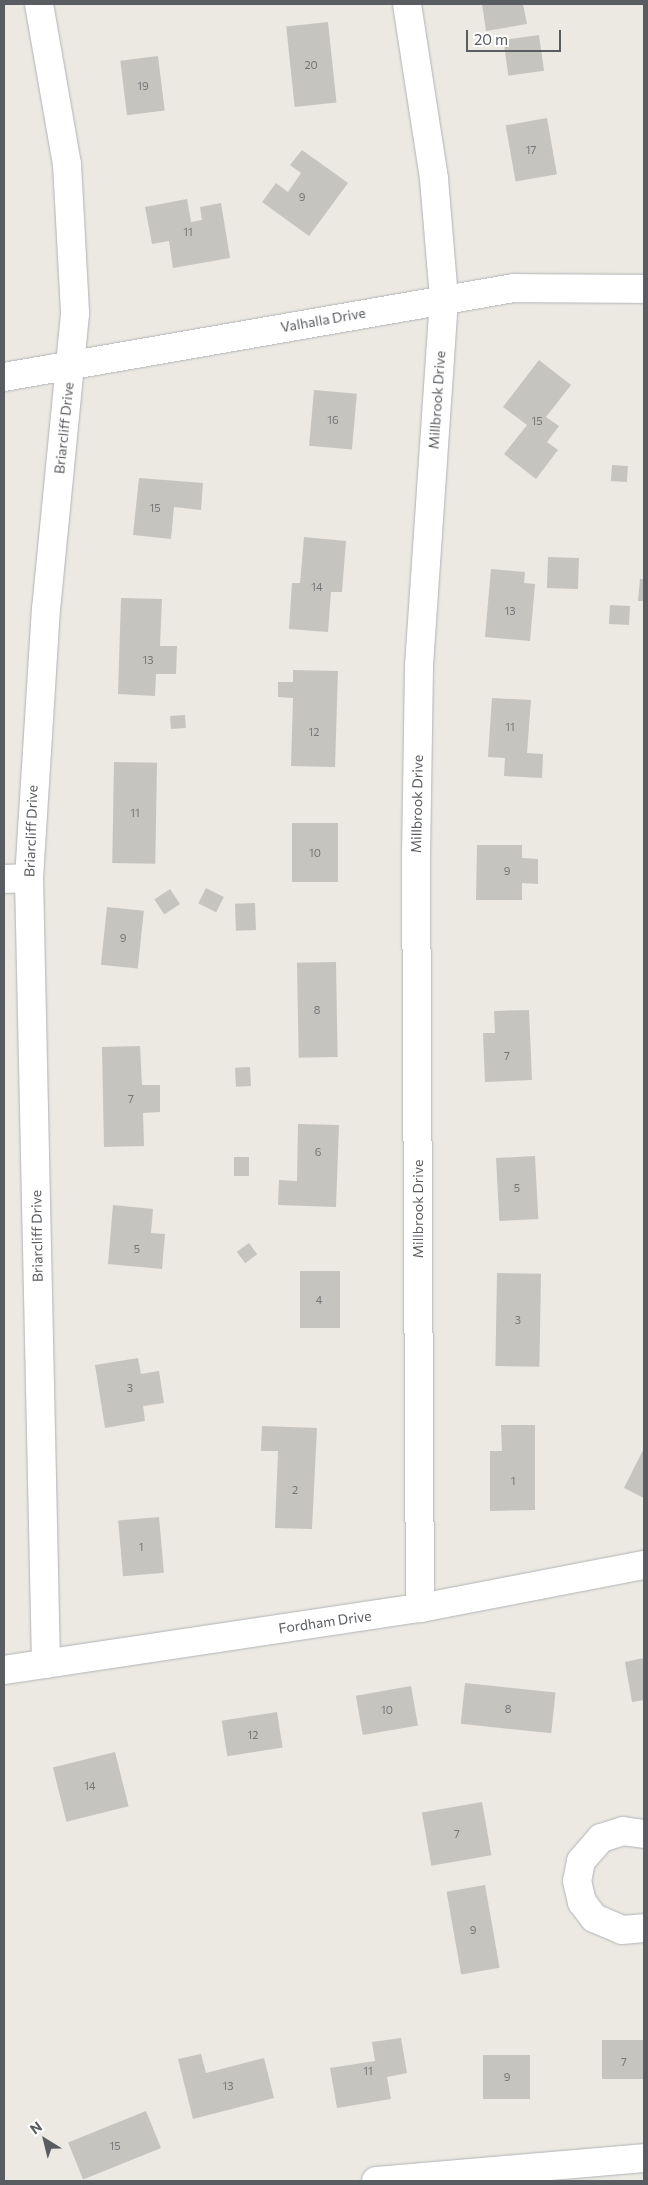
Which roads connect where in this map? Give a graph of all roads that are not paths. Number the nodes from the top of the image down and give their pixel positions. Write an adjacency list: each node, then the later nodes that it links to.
1 (39, 4): 5 (street, Briarcliff Drive)
2 (407, 4): 4 (street, Millbrook Drive)
3 (644, 288): 4 (street, Valhalla Drive)
4 (444, 299): 5 (street, Valhalla Drive); 9 (street, Millbrook Drive)
5 (71, 364): 6 (street, Valhalla Drive); 7 (street, Briarcliff Drive)
6 (4, 377)
7 (16, 878): 10 (street, Briarcliff Drive)
8 (644, 1564): 9 (street, Fordham Drive)
9 (420, 1608): 10 (street, Fordham Drive)
10 (46, 1664): 11 (street, Fordham Drive)
11 (4, 1670)
12 (644, 1834): 13 (street)
13 (644, 1928)
14 (644, 2158): 15 (street)
15 (376, 2181)

